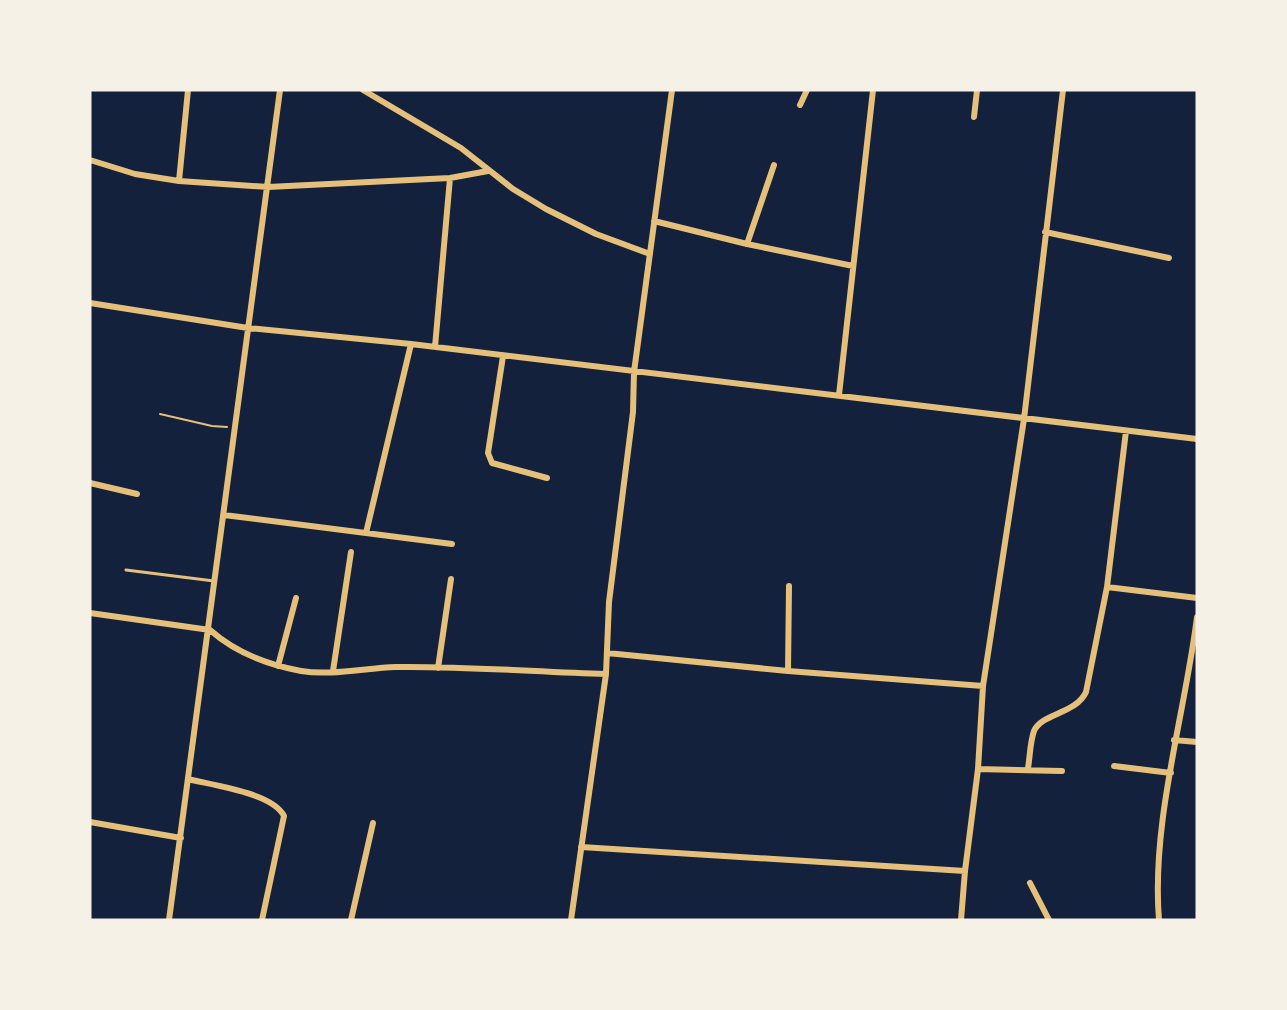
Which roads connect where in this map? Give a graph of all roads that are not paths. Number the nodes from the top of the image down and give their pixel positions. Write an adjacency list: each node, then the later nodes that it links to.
1 (188, 90): 15 (street)
2 (280, 90): 16 (street)
3 (363, 90): 13 (street)
4 (672, 90): 17 (street)
5 (807, 90): 9 (street)
6 (873, 90): 22 (street)
7 (977, 90): 10 (street)
8 (1062, 90): 18 (street)
9 (800, 105)
10 (974, 117)
11 (90, 160): 15 (street)
12 (774, 165): 19 (street)
13 (488, 171): 14 (street); 20 (street)
14 (450, 178): 16 (street); 26 (street)
15 (178, 181): 16 (street)
16 (268, 187): 24 (street)
17 (654, 221): 19 (street); 20 (street)
18 (1045, 232): 21 (street); 30 (street)
19 (747, 244): 22 (street)
20 (650, 254): 28 (street)
21 (1168, 258)
22 (852, 266): 29 (street)
23 (90, 303): 24 (street)
24 (248, 328): 25 (street); 36 (street)
25 (411, 345): 26 (street); 37 (street)
26 (435, 347): 27 (street)
27 (503, 356): 28 (street); 33 (street)
28 (634, 372): 29 (street); 51 (street)
29 (839, 395): 30 (street)
30 (1024, 419): 31 (street); 57 (street)
31 (1126, 431): 32 (street); 44 (street)
32 (1197, 439)
33 (547, 478)
34 (90, 483): 35 (street)
35 (137, 494)
36 (224, 515): 37 (street); 42 (street)
37 (366, 533): 38 (street)
38 (452, 544)
39 (351, 552): 54 (street)
40 (126, 570): 42 (lane)
41 (451, 579): 53 (street)
42 (216, 581): 49 (street)
43 (789, 586): 55 (street)
44 (1107, 586): 46 (street); 61 (street)
45 (296, 598): 52 (street)
46 (1197, 598)
47 (90, 613): 49 (street)
48 (1197, 617): 50 (street)
49 (210, 630): 52 (street); 65 (street)
50 (1196, 633): 58 (street)
51 (607, 653): 55 (street); 56 (street)
52 (278, 666): 54 (street)
53 (438, 668): 54 (street); 56 (street)
54 (333, 671)
55 (788, 671): 57 (street)
56 (606, 674): 69 (street)
57 (983, 686): 62 (street)
58 (1174, 740): 59 (street); 64 (street)
59 (1197, 742)
60 (1114, 766): 64 (street)
61 (1028, 768): 62 (street); 63 (street)
62 (978, 769): 70 (street)
63 (1062, 771)
64 (1171, 773): 78 (street)
65 (188, 779): 68 (street); 73 (street)
66 (90, 822): 68 (street)
67 (373, 823): 74 (street)
68 (181, 838): 72 (street)
69 (581, 847): 70 (street); 75 (street)
70 (965, 871): 76 (street)
71 (1030, 883): 77 (street)
72 (169, 920)
73 (262, 920)
74 (351, 920)
75 (572, 920)
76 (961, 920)
77 (1049, 920)
78 (1158, 920)

